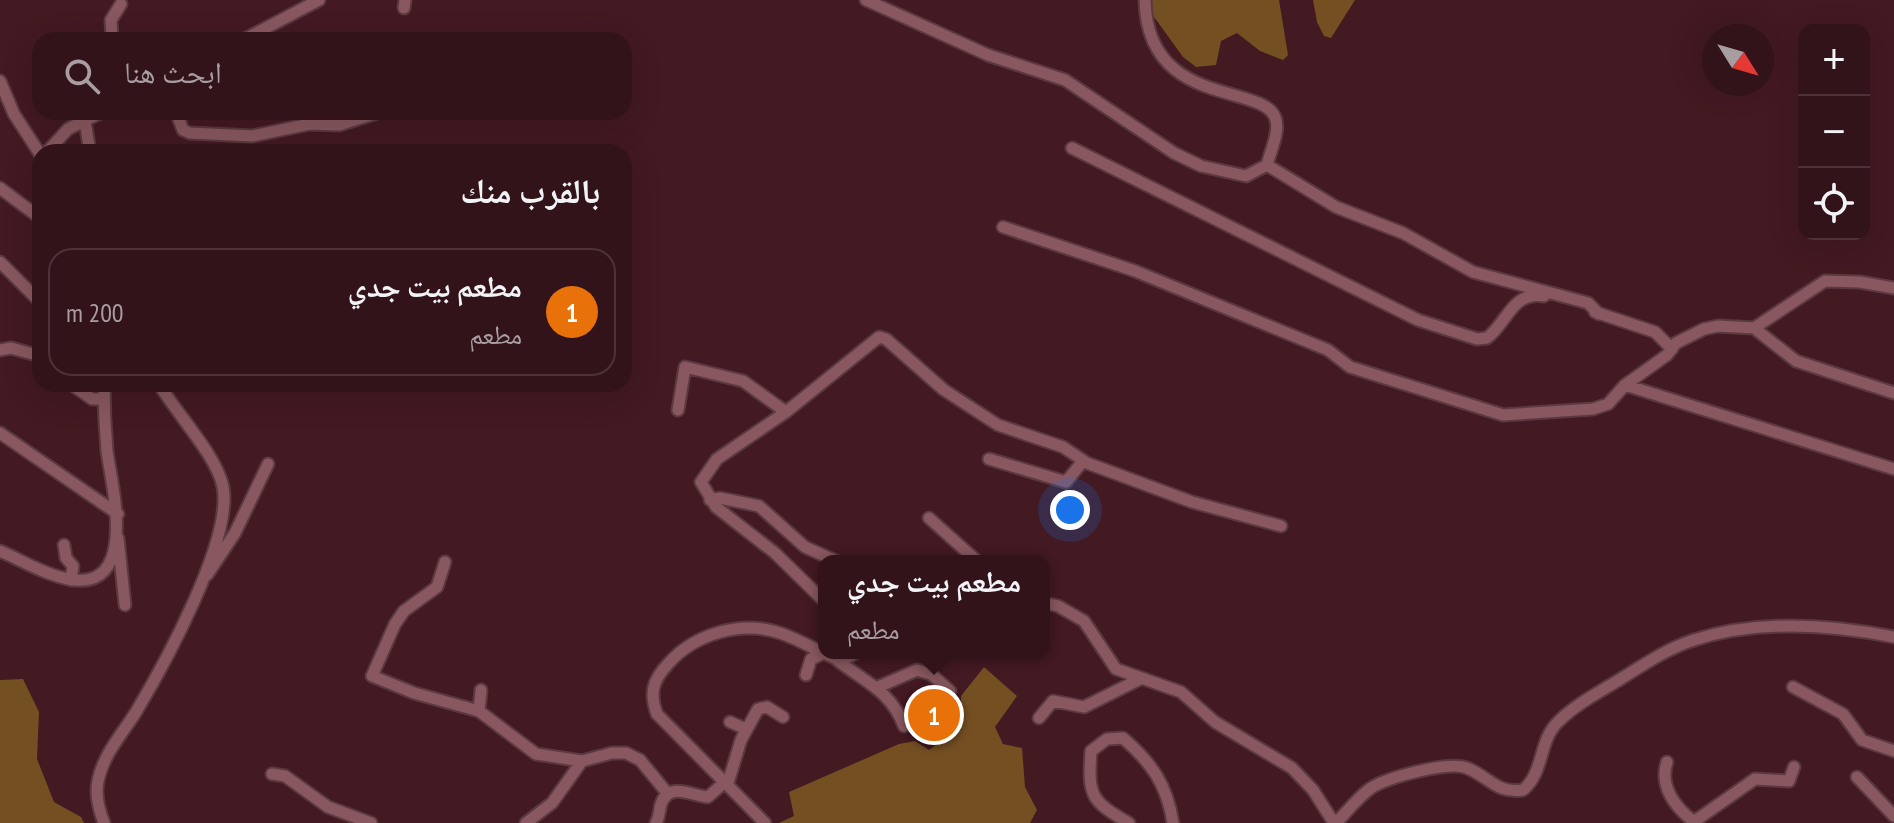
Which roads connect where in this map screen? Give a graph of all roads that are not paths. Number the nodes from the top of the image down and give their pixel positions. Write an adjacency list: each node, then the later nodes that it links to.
1 (319, 0): 6 (street)
2 (866, 0): 15 (street)
3 (1145, 0): 15 (street)
4 (121, 4): 5 (street)
5 (112, 32)
6 (258, 32)
7 (1, 87): 11 (street)
8 (179, 120): 9 (street)
9 (355, 120)
10 (85, 121): 12 (street); 13 (street)
11 (34, 144)
12 (53, 144)
13 (89, 144)
14 (1072, 148): 22 (street)
15 (1267, 165): 22 (street)
16 (0, 188): 17 (street)
17 (32, 212)
18 (1003, 227): 27 (street)
19 (2, 266): 21 (street)
20 (1894, 288): 23 (street)
21 (32, 298)
22 (1599, 314): 24 (street)
23 (1754, 328): 24 (street); 31 (street)
24 (1672, 349): 27 (street)
25 (0, 350): 26 (street)
26 (32, 354)
27 (1625, 385): 39 (street)
28 (82, 392): 32 (street)
29 (104, 392): 32 (street)
30 (164, 392): 51 (street)
31 (1894, 393)
32 (104, 399): 41 (street)
33 (678, 410): 34 (street)
34 (786, 412): 37 (street); 40 (street)
35 (0, 433): 41 (street)
36 (989, 459): 37 (street)
37 (1083, 461): 43 (street)
38 (268, 464): 51 (street)
39 (1894, 469)
40 (710, 500): 47 (street); 52 (street)
41 (118, 514): 44 (street)
42 (929, 518): 48 (street)
43 (1281, 526)
44 (118, 538): 50 (street); 54 (street)
45 (64, 545): 50 (street)
46 (0, 551): 50 (street)
47 (823, 555)
48 (970, 555)
49 (445, 562): 66 (street)
50 (71, 580)
51 (200, 585): 82 (street)
52 (818, 595)
53 (1050, 604): 61 (street)
54 (125, 605)
55 (1894, 637): 89 (street)
56 (818, 650): 78 (street)
57 (818, 656): 60 (street)
58 (848, 659): 59 (street)
59 (837, 660): 62 (street)
60 (806, 675)
61 (1140, 679): 68 (street); 89 (street)
62 (878, 687): 65 (street); 70 (street)
63 (1793, 687): 72 (street)
64 (481, 690): 66 (street)
65 (950, 691)
66 (479, 711): 73 (street)
67 (783, 717): 71 (street)
68 (1039, 718)
69 (730, 722): 71 (street)
70 (904, 726)
71 (746, 729): 78 (street)
72 (1894, 751)
73 (582, 761): 79 (street); 84 (street)
74 (1667, 762): 81 (street)
75 (1794, 767): 81 (street)
76 (272, 774): 83 (street)
77 (1857, 777): 80 (street)
78 (727, 782): 79 (street); 86 (street)
79 (668, 794): 85 (street)
80 (1894, 816)
81 (1693, 822)
82 (104, 823)
83 (371, 823)
84 (526, 823)
85 (656, 823)
86 (765, 823)
87 (1129, 823): 88 (street)
88 (1173, 823)
89 (1335, 823)

